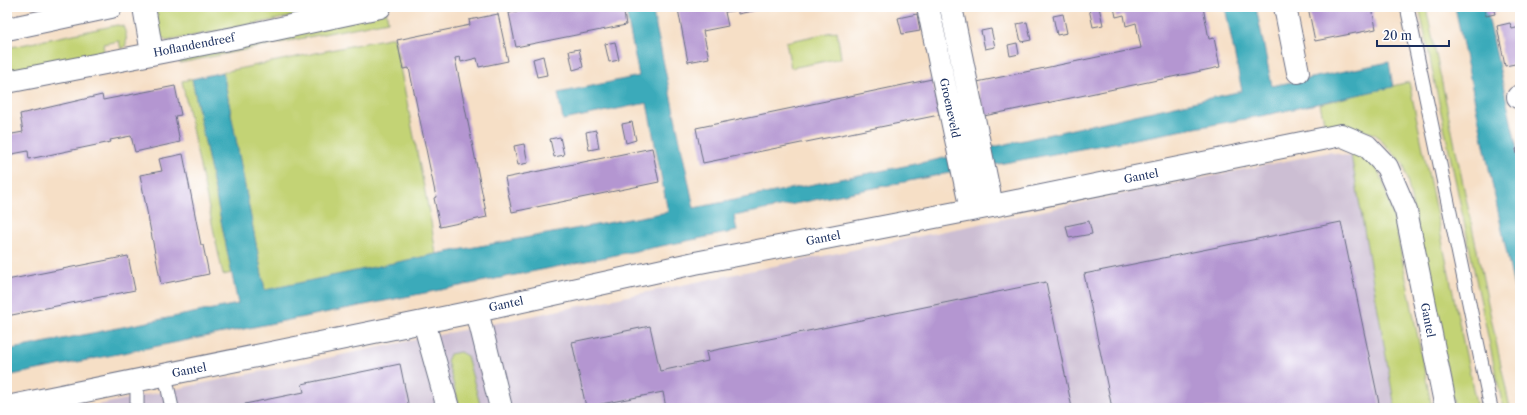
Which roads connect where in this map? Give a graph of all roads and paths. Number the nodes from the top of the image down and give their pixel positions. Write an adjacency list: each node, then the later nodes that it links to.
1 (111, 7): 8 (street)
2 (144, 7): 9 (street)
3 (380, 7): 9 (street, Hoflandendreef)
4 (928, 7): 13 (street, Groeneveld)
5 (951, 7): 12 (street, Groeneveld)
6 (1285, 7): 10 (street)
7 (1407, 7): 24 (lane)
8 (7, 29)
9 (152, 53): 11 (street, Hoflandendreef)
10 (1298, 72)
11 (7, 82)
12 (990, 198): 13 (street, Gantel); 23 (street, Gantel)
13 (969, 202): 14 (street, Gantel)
14 (477, 311): 15 (street, Gantel); 22 (street)
15 (424, 322): 16 (street, Gantel); 21 (street)
16 (165, 375): 17 (street, Gantel); 20 (lane)
17 (137, 380): 18 (street, Gantel); 19 (lane)
18 (7, 407)
19 (137, 408)
20 (172, 408)
21 (448, 408)
22 (501, 408)
23 (1446, 408)
24 (1491, 408)

